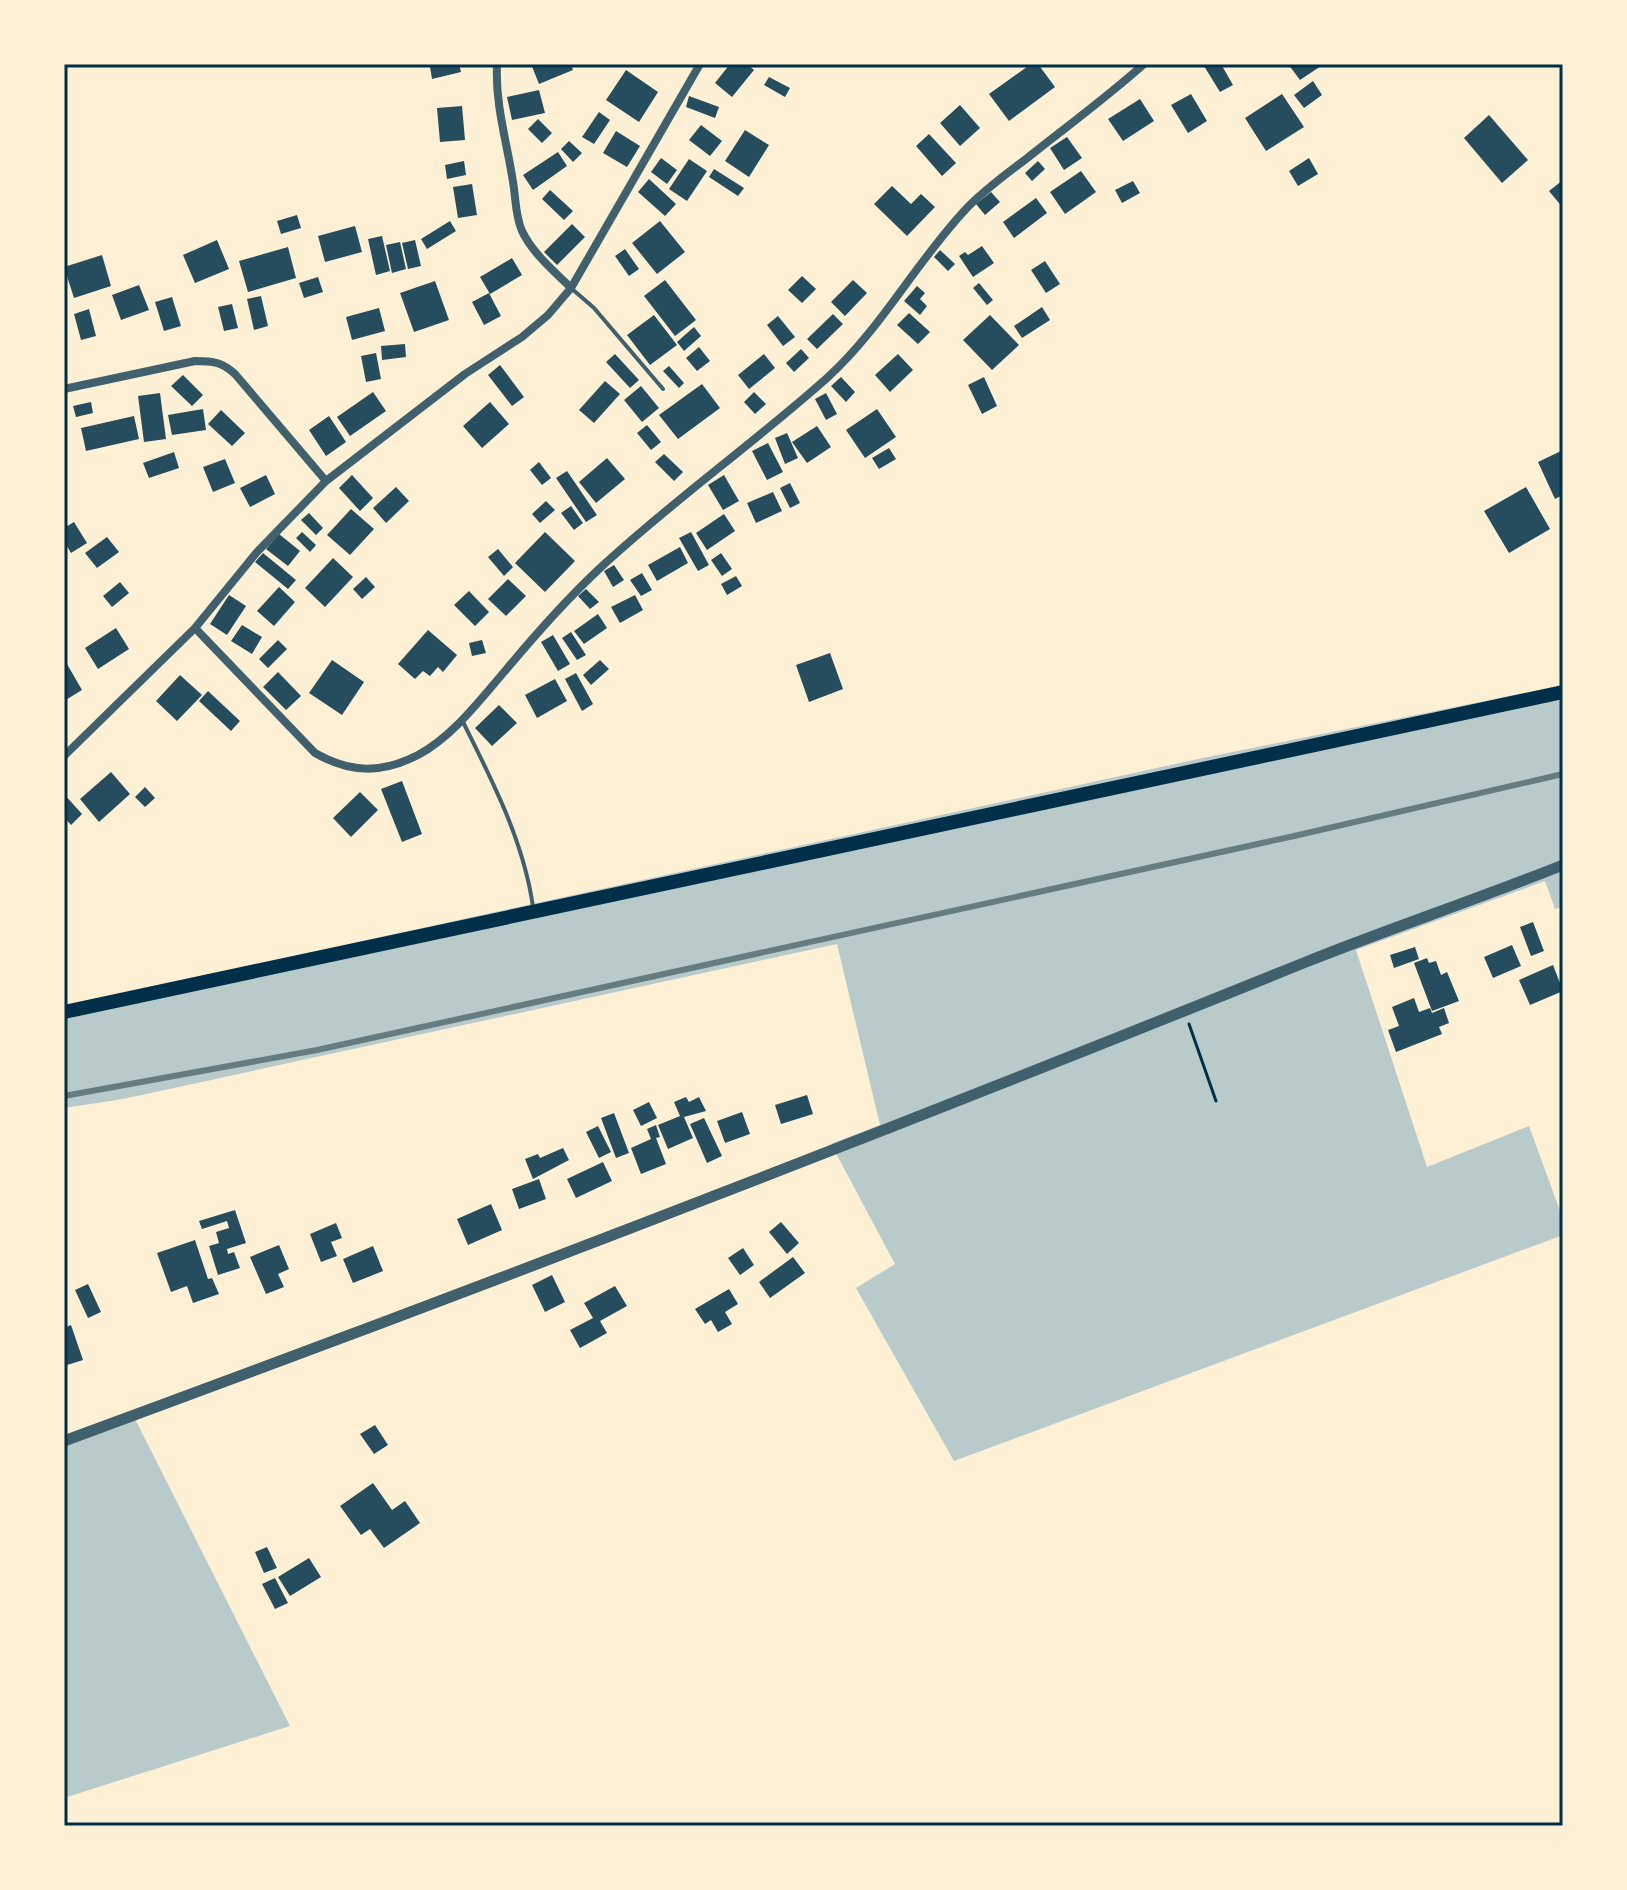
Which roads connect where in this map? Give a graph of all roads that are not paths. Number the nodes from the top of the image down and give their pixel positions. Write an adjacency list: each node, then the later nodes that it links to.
1 (497, 64): 4 (street)
2 (700, 64): 4 (street)
3 (1144, 64): 10 (street)
4 (571, 288): 6 (lane); 7 (street)
5 (64, 389): 7 (street)
6 (663, 389)
7 (326, 481): 8 (street)
8 (195, 628): 10 (street); 11 (street)
9 (1563, 692): 13 (highway)
10 (461, 720): 13 (lane)
11 (64, 756)
12 (1563, 865): 15 (street)
13 (533, 912): 14 (highway)
14 (64, 1012)
15 (64, 1441)

